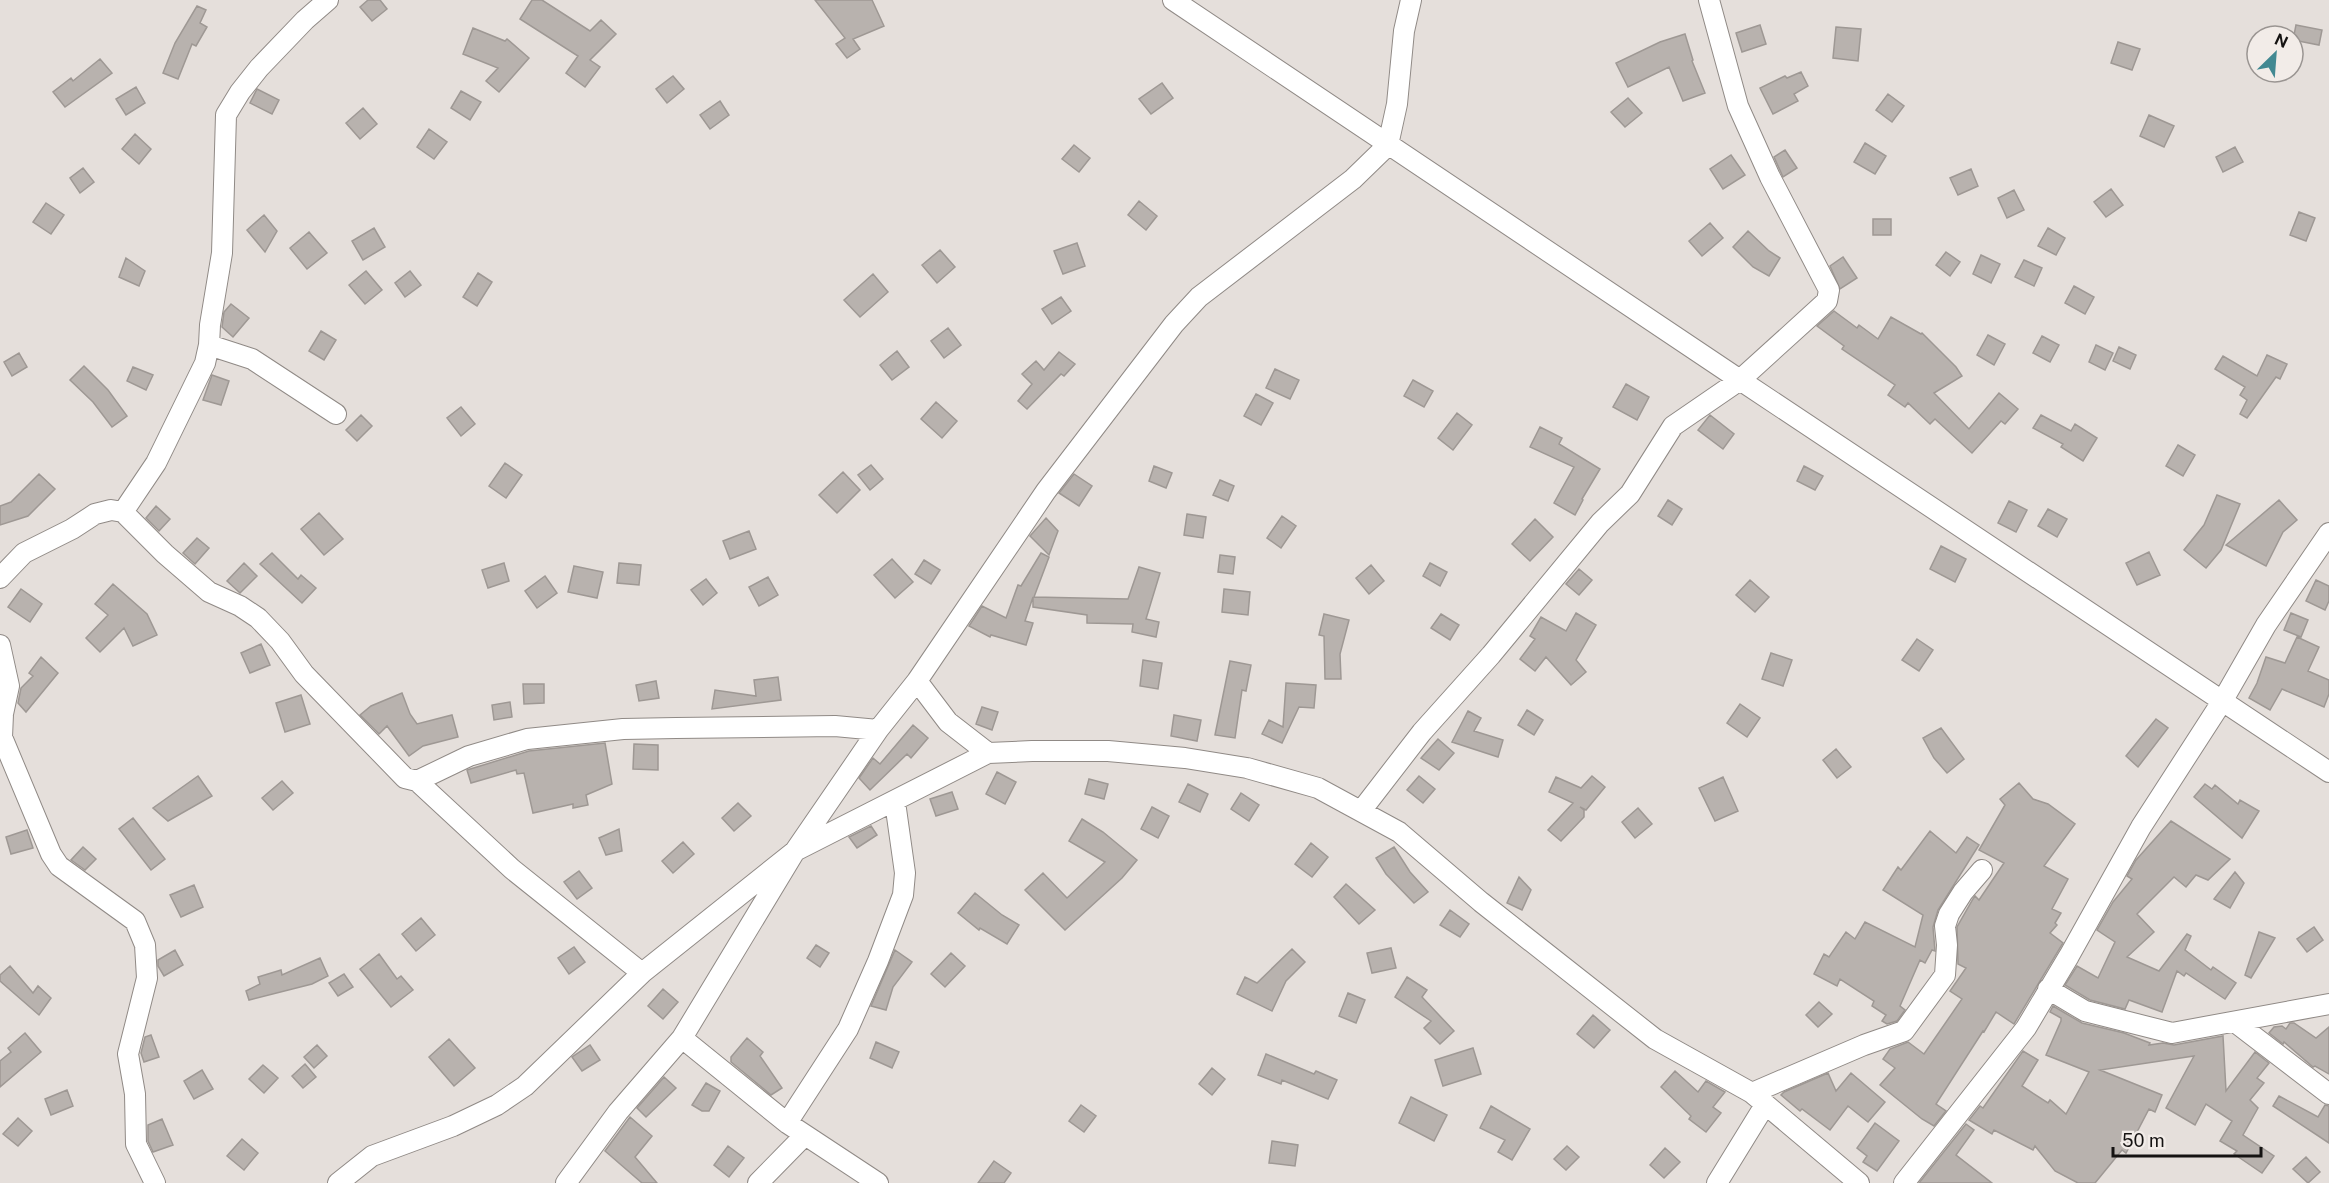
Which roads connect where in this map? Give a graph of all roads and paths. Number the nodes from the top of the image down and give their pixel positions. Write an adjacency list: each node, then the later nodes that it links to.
1 (328, 0): 6 (street)
2 (1173, 0): 5 (street)
3 (1411, 0): 5 (street)
4 (1709, 0): 7 (street)
5 (1388, 145): 7 (street); 13 (street)
6 (209, 345): 8 (street); 9 (street)
7 (1740, 380): 14 (street); 20 (street)
8 (336, 414)
9 (123, 512): 11 (street); 18 (street)
10 (2329, 533): 14 (street)
11 (0, 578)
12 (0, 645): 32 (street)
13 (917, 681): 15 (street); 16 (street)
14 (2223, 700): 17 (street); 24 (street)
15 (878, 730): 18 (street); 21 (street)
16 (988, 753): 19 (street); 20 (street)
17 (2329, 772)
18 (417, 781): 23 (street)
19 (895, 802): 21 (street); 30 (street)
20 (1361, 811): 29 (street)
21 (795, 851): 23 (street); 27 (street)
22 (1982, 870): 29 (street)
23 (642, 973): 33 (street)
24 (2048, 989): 26 (street); 39 (street)
25 (2329, 1004): 26 (street)
26 (2235, 1023): 28 (street)
27 (682, 1038): 30 (street); 34 (street)
28 (2329, 1094)
29 (1759, 1099): 37 (street); 38 (street)
30 (787, 1123): 31 (street)
31 (805, 1135): 35 (street); 36 (street)
32 (155, 1183)
33 (338, 1183)
34 (566, 1183)
35 (758, 1183)
36 (878, 1183)
37 (1717, 1183)
38 (1859, 1183)
39 (1904, 1183)

